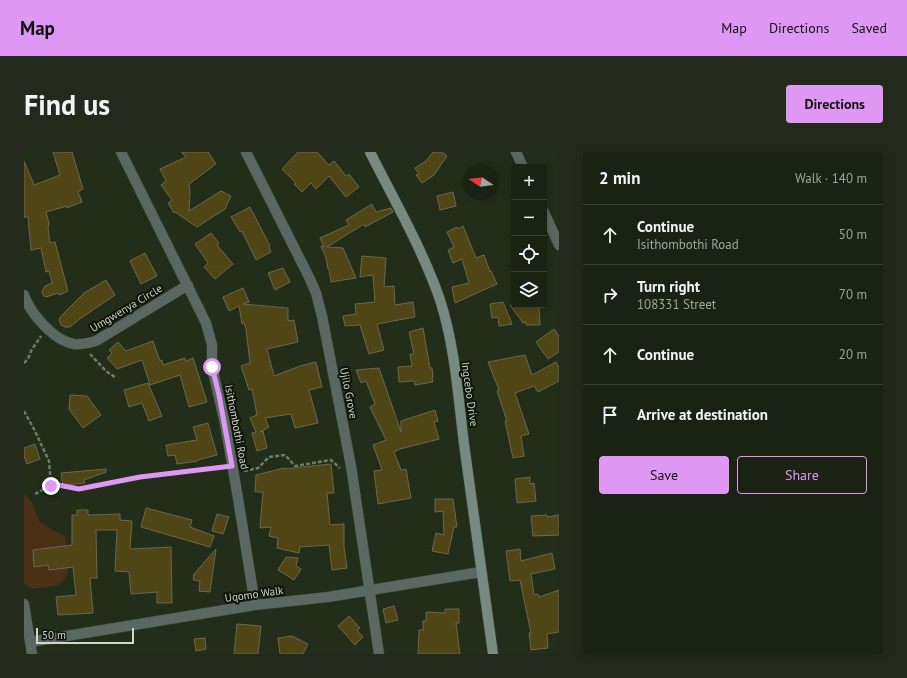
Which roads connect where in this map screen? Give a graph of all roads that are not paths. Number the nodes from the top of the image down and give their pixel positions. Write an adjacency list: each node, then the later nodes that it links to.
1 (121, 152): 8 (street, Isithombothi Road)
2 (246, 152): 11 (street, Ujilo Grove)
3 (370, 152): 10 (main road, Ingcebo Drive)
4 (516, 152): 5 (street)
5 (522, 164)
6 (547, 219): 7 (street)
7 (559, 245)
8 (188, 285): 9 (street, Umgwenya Circle); 13 (street, Isithombothi Road)
9 (24, 295)
10 (481, 572): 11 (street, Uqomo Walk); 17 (main road, Ingcebo Drive)
11 (370, 591): 13 (street, Uqomo Walk); 16 (street, Ujilo Grove)
12 (24, 604): 14 (street)
13 (254, 605): 14 (street, Uqomo Walk)
14 (30, 642): 15 (street)
15 (32, 654)
16 (379, 654)
17 (493, 654)

